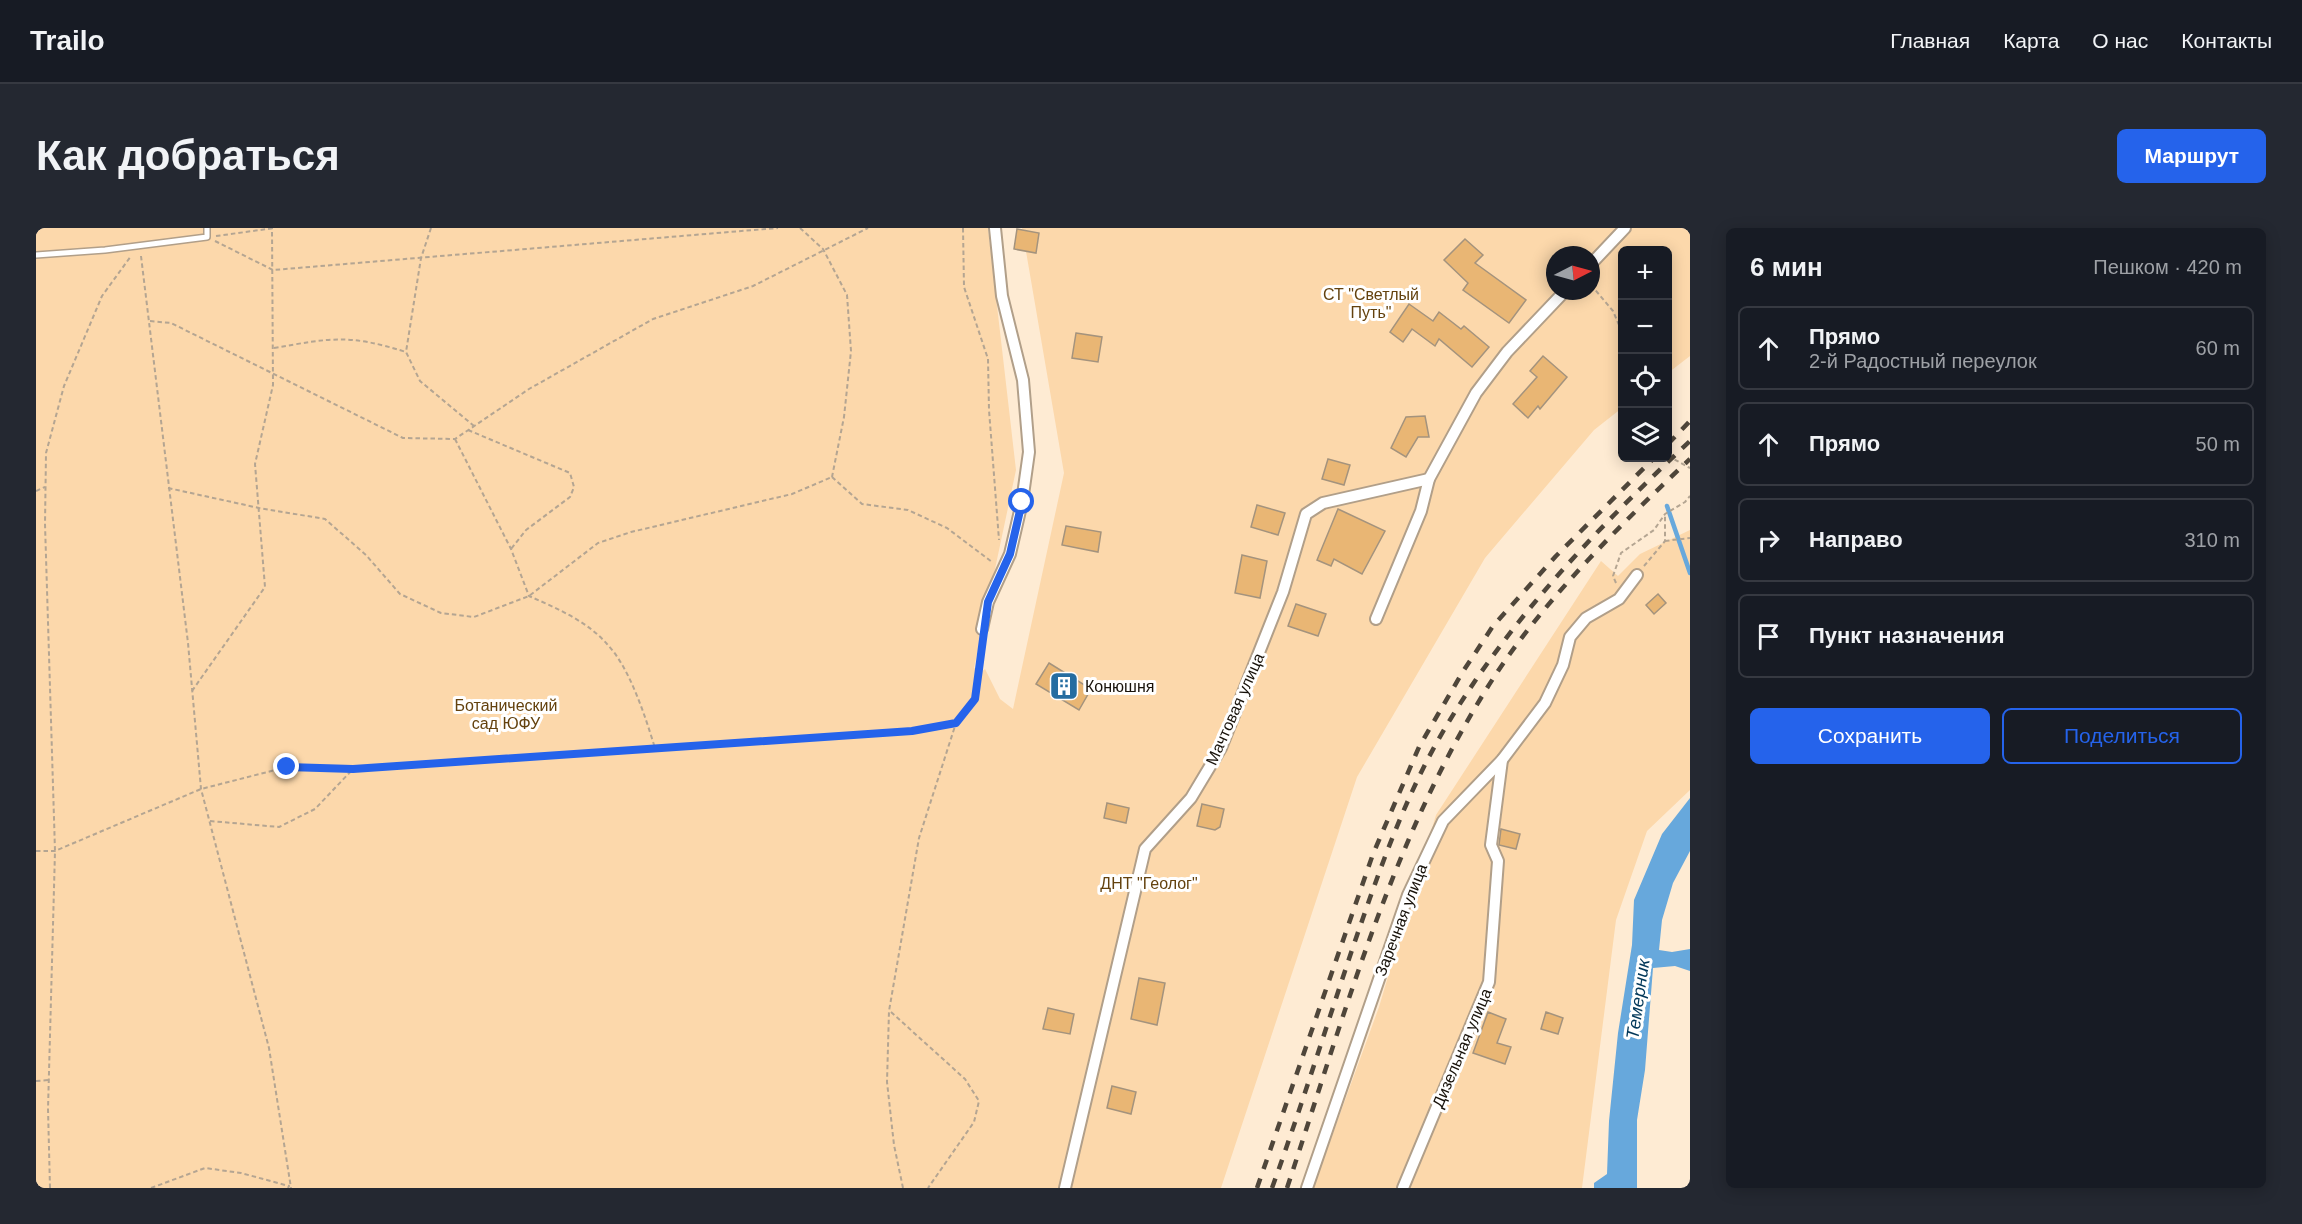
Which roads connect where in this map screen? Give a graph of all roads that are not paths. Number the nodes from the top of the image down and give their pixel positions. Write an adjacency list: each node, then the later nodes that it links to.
1 (207, 228): 5 (lane)
2 (995, 228): 10 (street)
3 (1625, 228): 4 (street)
4 (1600, 254)
5 (36, 255)
6 (1556, 300): 7 (street)
7 (1429, 479): 9 (street); 12 (street, Мачтовая улица)
8 (1637, 575): 11 (street, Заречная улица)
9 (1376, 619)
10 (982, 629)
11 (1502, 760): 13 (street, Заречная улица); 14 (street, Дизельная улица)
12 (1065, 1188)
13 (1308, 1188)
14 (1403, 1188)

